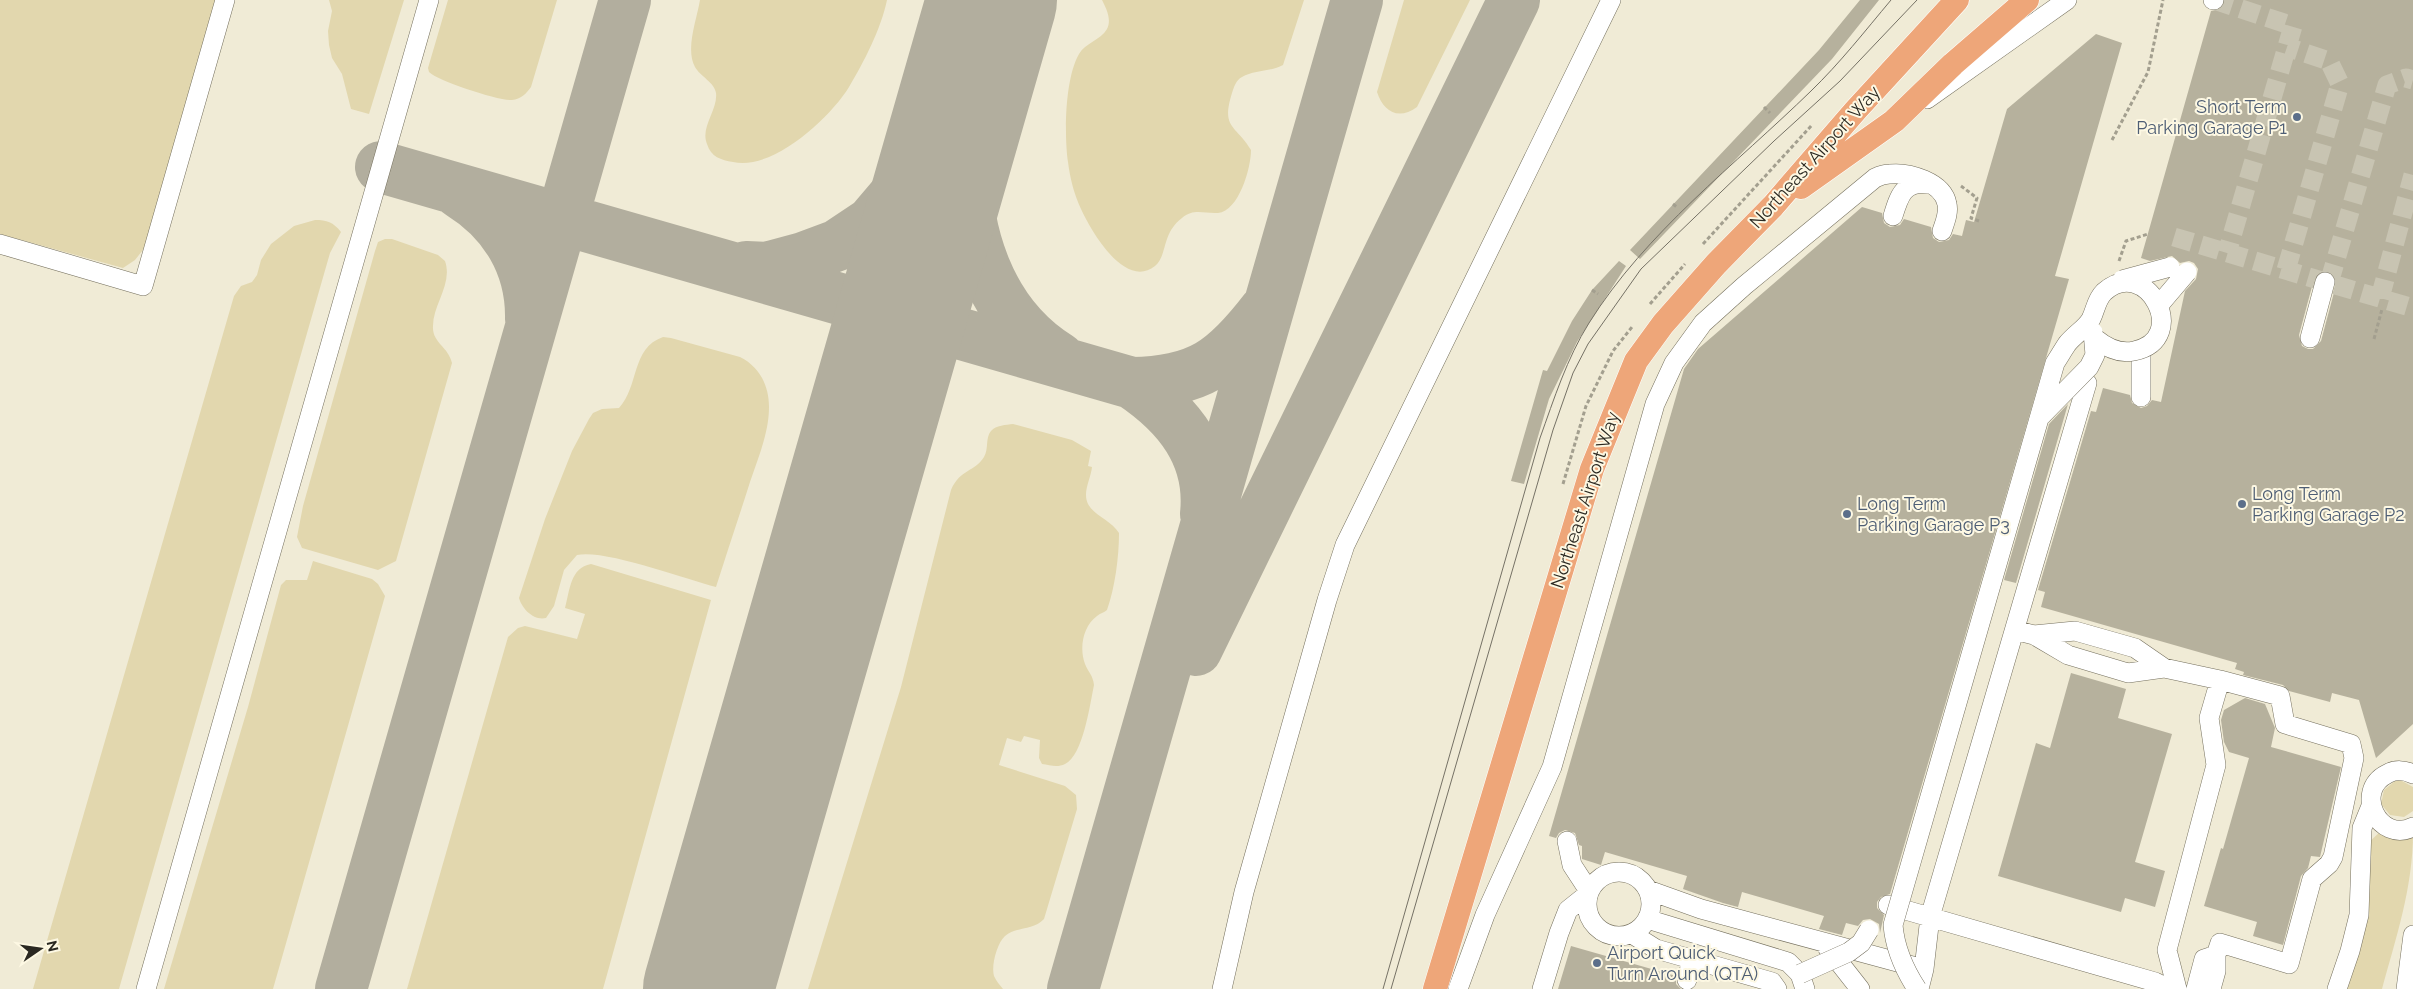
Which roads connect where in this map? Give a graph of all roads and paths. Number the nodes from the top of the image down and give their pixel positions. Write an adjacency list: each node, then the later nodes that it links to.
1 (226, 0): 17 (lane)
2 (429, 0): 53 (lane)
3 (1611, 0): 54 (lane)
4 (1957, 0): 13 (main road, Northeast Airport Way)
5 (2026, 0): 10 (main road)
6 (2067, 0): 10 (lane)
7 (2163, 0): 11 (path)
8 (1764, 108): 9 (path)
9 (1770, 113)
10 (1894, 121): 13 (main road)
11 (2112, 140)
12 (1673, 204): 14 (path)
13 (1773, 206): 55 (main road, Northeast Airport Way)
14 (1678, 208)
15 (1893, 216): 56 (lane)
16 (2148, 234): 18 (path)
17 (0, 244)
18 (2119, 261)
19 (2325, 282): 24 (lane)
20 (1592, 290): 21 (path)
21 (1598, 294)
22 (2159, 305): 25 (lane, bridge); 27 (lane, bridge); 27 (lane, bridge)
23 (2382, 309): 26 (path)
24 (2310, 338)
25 (2096, 339): 30 (lane, bridge); 30 (lane, bridge)
26 (2374, 339)
27 (2141, 350): 29 (lane)
28 (2087, 383): 31 (lane)
29 (2141, 397)
30 (2040, 416): 60 (lane, bridge)
31 (2014, 630): 32 (lane); 42 (lane)
32 (2034, 635): 33 (lane); 33 (lane)
33 (2164, 668): 34 (lane)
34 (2220, 680): 48 (lane); 62 (lane)
35 (2413, 774): 36 (lane)
36 (2371, 806): 37 (lane); 65 (lane)
37 (2413, 827)
38 (1567, 841): 40 (lane)
39 (1648, 890): 40 (lane); 43 (lane); 47 (lane)
40 (1589, 893): 45 (lane); 57 (lane)
41 (1888, 905): 42 (lane)
42 (1930, 918): 50 (lane); 61 (lane)
43 (1655, 922): 45 (lane); 52 (lane)
44 (1869, 930): 52 (lane, bridge)
45 (1632, 934): 49 (lane)
46 (2413, 935): 66 (lane)
47 (1818, 940): 50 (lane); 59 (lane)
48 (2216, 955): 63 (lane); 64 (lane)
49 (1692, 959): 51 (lane); 58 (lane)
50 (1924, 969): 60 (lane)
51 (1687, 980)
52 (1802, 982)
53 (146, 989)
54 (1222, 989)
55 (1435, 989)
56 (1458, 989)
57 (1542, 989)
58 (1776, 989)
59 (1860, 989)
60 (1918, 989)
61 (2170, 989)
62 (2177, 989)
63 (2196, 989)
64 (2211, 989)
65 (2337, 989)
66 (2406, 989)

